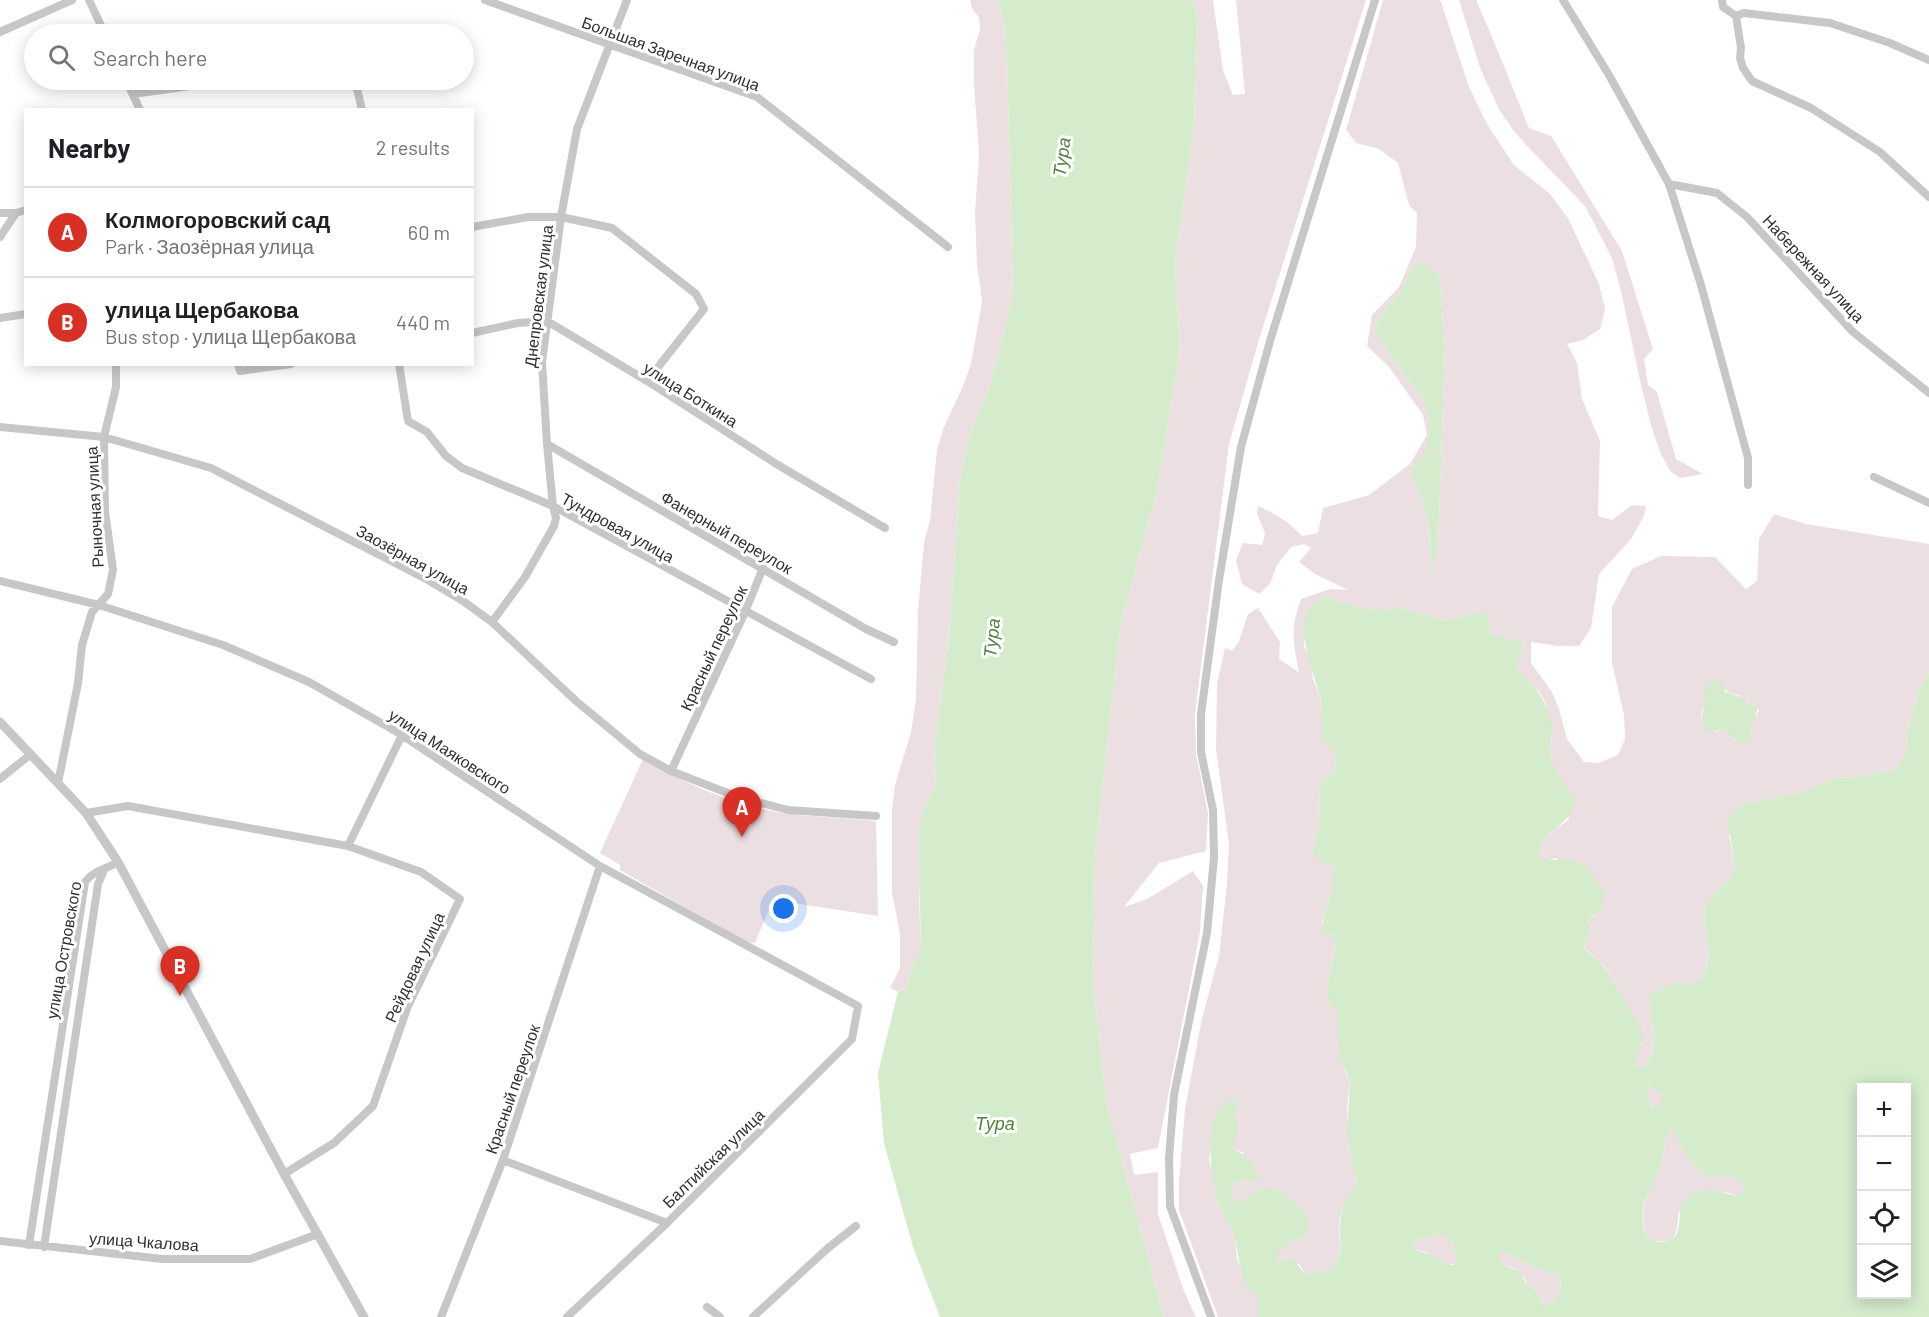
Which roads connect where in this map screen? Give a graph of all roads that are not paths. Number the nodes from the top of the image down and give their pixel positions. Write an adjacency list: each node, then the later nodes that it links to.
1 (72, 0): 10 (street)
2 (89, 0): 9 (street)
3 (485, 0): 11 (street, Большая Заречная улица)
4 (627, 0): 11 (street, Днепровская улица)
5 (1375, 0): 80 (street)
6 (1563, 0): 19 (street)
7 (1722, 0): 8 (street)
8 (1736, 16): 12 (street); 20 (street)
9 (100, 24)
10 (0, 32)
11 (610, 45): 24 (street, Днепровская улица); 27 (street, Большая Заречная улица)
12 (1929, 60)
13 (131, 90): 16 (street)
14 (162, 90): 16 (street)
15 (357, 90): 18 (street)
16 (133, 94): 17 (street)
17 (139, 108)
18 (362, 108)
19 (1669, 184): 37 (street, Набережная улица); 42 (street)
20 (1929, 197)
21 (24, 211): 23 (street)
22 (0, 213): 23 (street)
23 (16, 213): 26 (street)
24 (561, 217): 25 (street); 30 (street, Днепровская улица); 36 (street)
25 (474, 227)
26 (0, 237)
27 (948, 247)
28 (24, 314): 29 (street)
29 (0, 318)
30 (547, 321): 31 (street); 36 (street, улица Боткина); 40 (street, Днепровская улица)
31 (474, 333)
32 (116, 366): 39 (street, Рыночная улица)
33 (265, 366): 35 (street)
34 (399, 366): 44 (street, Тундровая улица)
35 (239, 368)
36 (647, 381): 45 (street, улица Боткина)
37 (1929, 393)
38 (0, 427): 39 (street, Заозёрная улица)
39 (104, 437): 48 (street, Рыночная улица); 50 (street, Заозёрная улица)
40 (546, 444): 44 (street, Днепровская улица); 46 (street, Фанерный переулок)
41 (1874, 477): 43 (street)
42 (1748, 485)
43 (1929, 503)
44 (553, 506): 49 (street, Тундровая улица); 50 (street, Днепровская улица)
45 (885, 528)
46 (763, 568): 49 (street, Красный переулок); 51 (street, Фанерный переулок)
47 (0, 581): 48 (street, улица Маяковского)
48 (99, 605): 54 (street, улица Маяковского); 58 (street, Рыночная улица)
49 (745, 612): 52 (street, Тундровая улица); 56 (street, Красный переулок)
50 (492, 622): 56 (street, Заозёрная улица)
51 (894, 642)
52 (871, 679)
53 (0, 722): 55 (street)
54 (402, 735): 61 (street); 63 (street, улица Маяковского)
55 (31, 754): 57 (street); 58 (street)
56 (671, 771): 60 (street, Заозёрная улица)
57 (0, 779)
58 (58, 783): 59 (street)
59 (86, 813): 61 (street, Рейдовая улица); 62 (street)
60 (876, 816)
61 (348, 846): 67 (street, Рейдовая улица)
62 (118, 862): 64 (street); 67 (street)
63 (600, 866): 65 (street, улица Маяковского); 66 (street, Красный переулок)
64 (105, 870): 72 (street, улица Островского); 73 (street, улица Островского)
65 (858, 1006): 68 (street, Балтийская улица)
66 (503, 1160): 68 (street); 76 (street, Красный переулок)
67 (284, 1174): 70 (street)
68 (667, 1222): 77 (street, Балтийская улица)
69 (856, 1226): 79 (street)
70 (318, 1234): 73 (street, улица Чкалова); 75 (street)
71 (0, 1241): 72 (street, улица Чкалова)
72 (29, 1245): 73 (street, улица Чкалова)
73 (44, 1247)
74 (707, 1307): 78 (street)
75 (364, 1317)
76 (441, 1317)
77 (567, 1317)
78 (720, 1317)
79 (753, 1317)
80 (1211, 1317)

